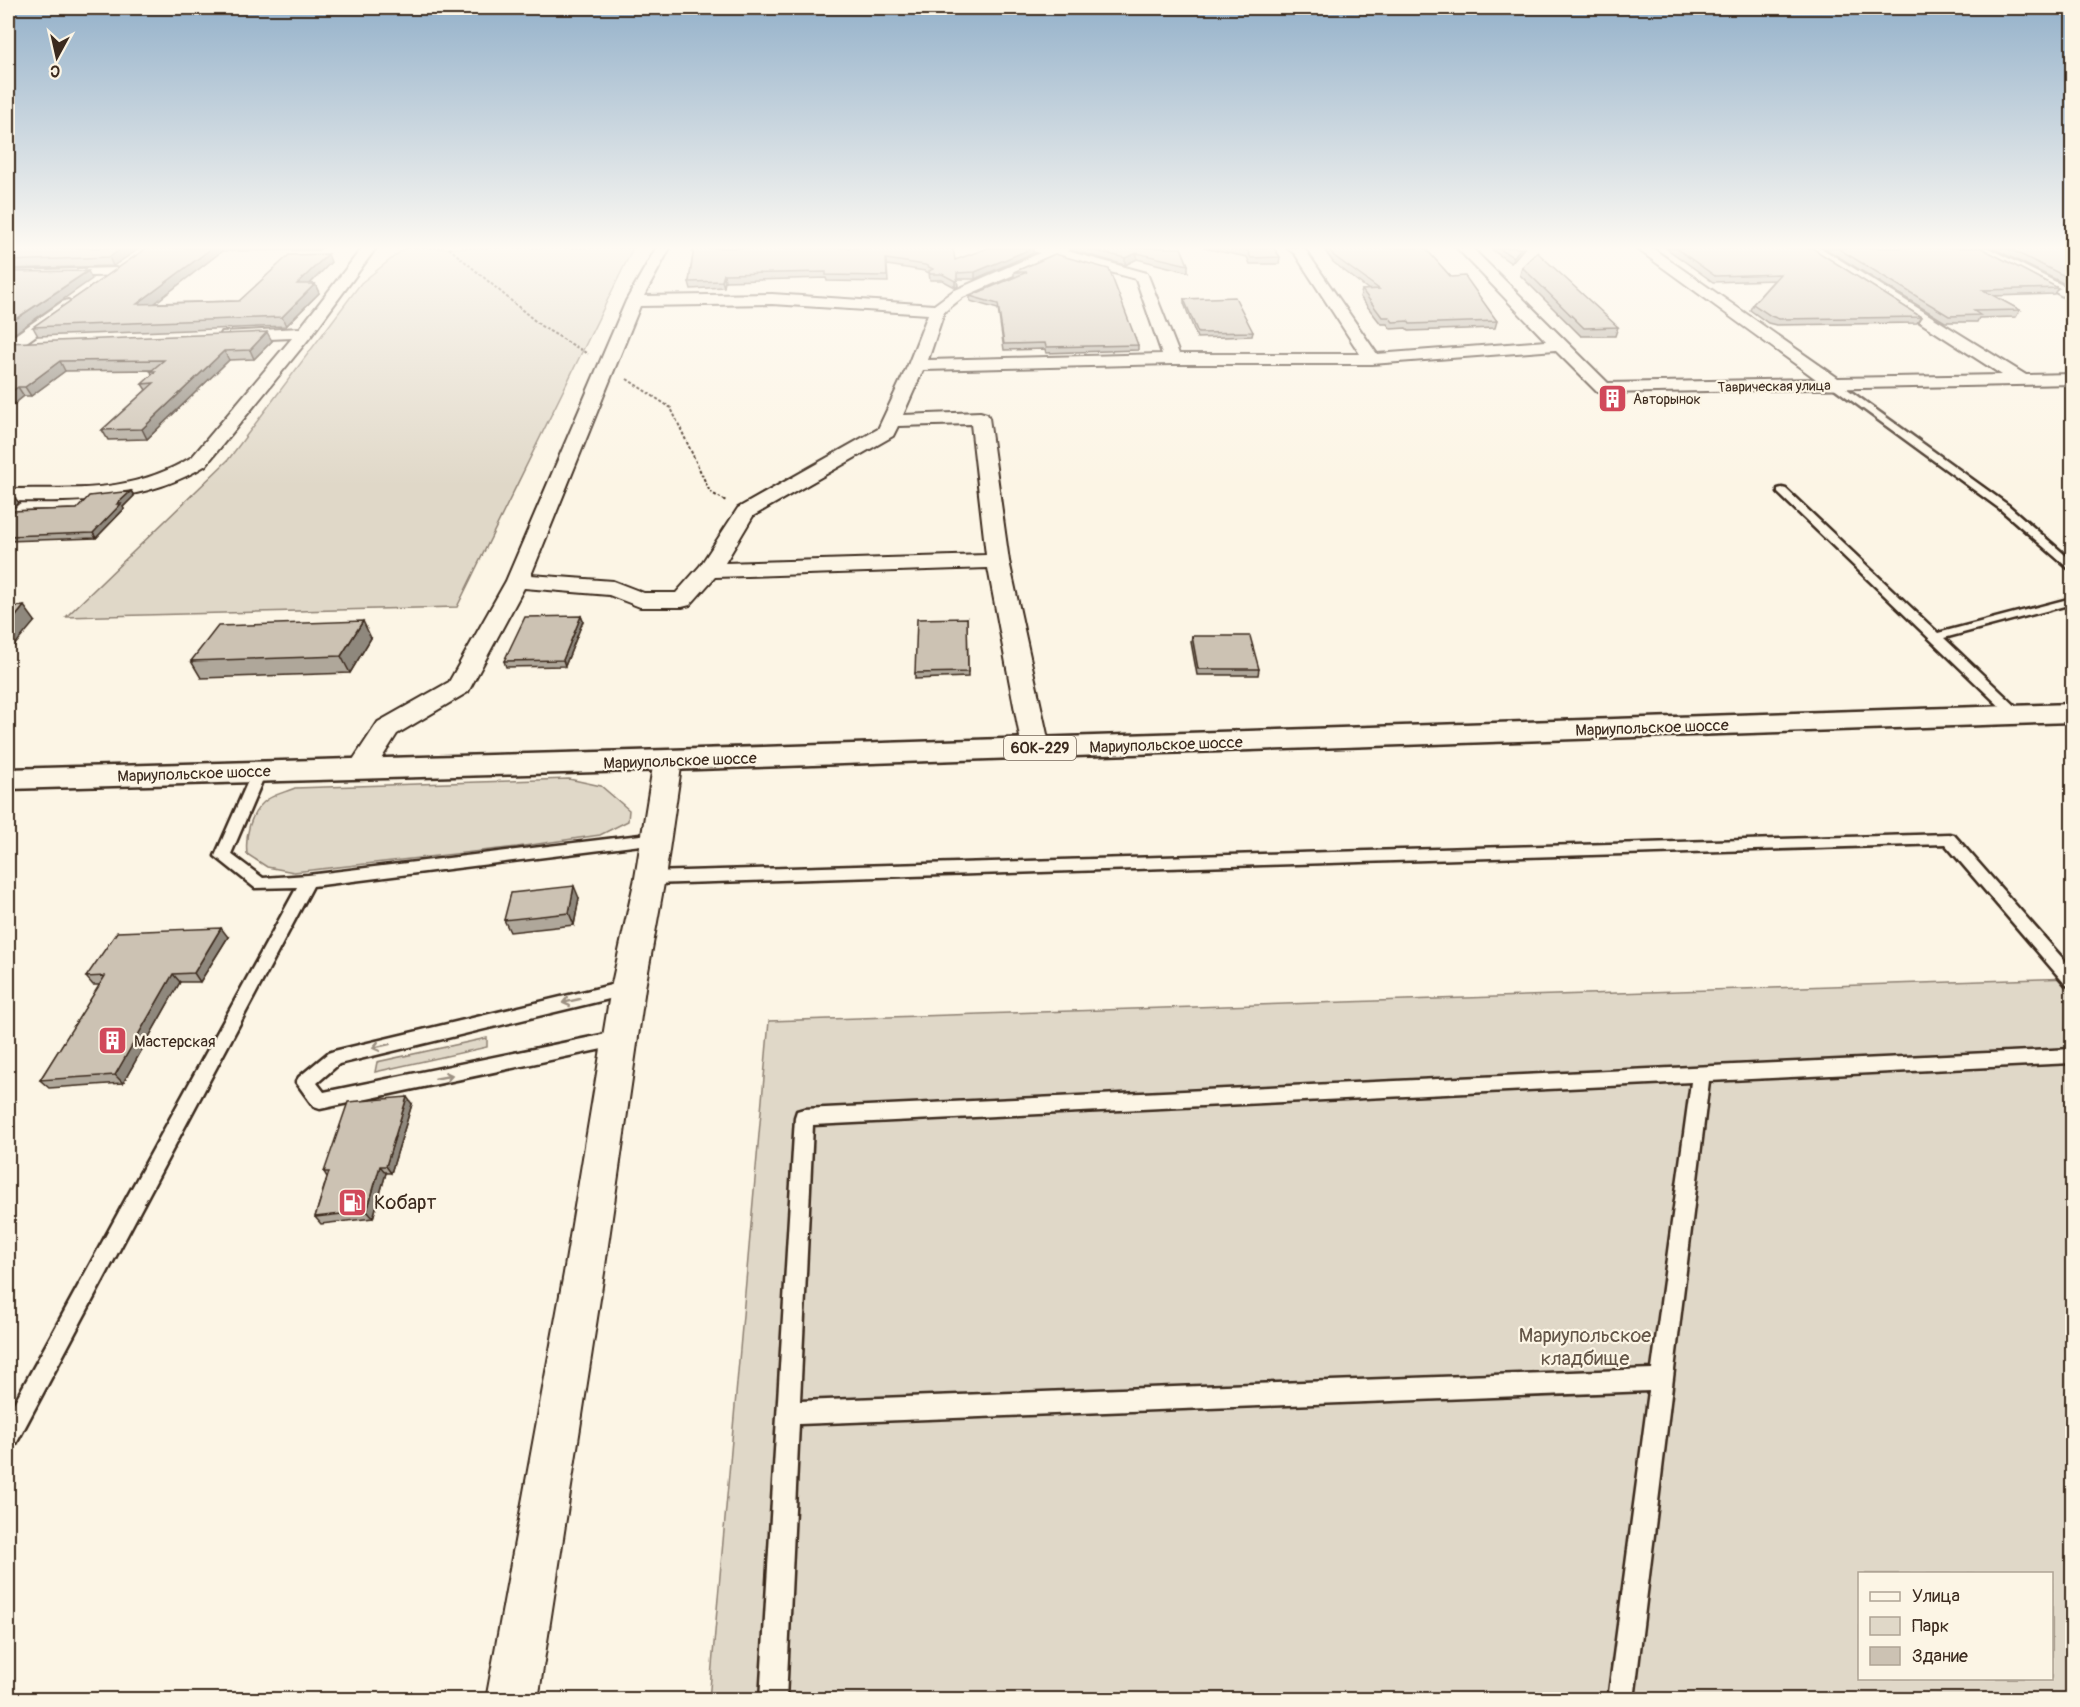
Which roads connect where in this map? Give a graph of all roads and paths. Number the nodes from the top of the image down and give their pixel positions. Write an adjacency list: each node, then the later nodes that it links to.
1 (35, 328): 13 (street)
2 (310, 328): 10 (street)
3 (623, 328): 27 (street)
4 (931, 328): 17 (street)
5 (1161, 328): 15 (street)
6 (1351, 328): 16 (street)
7 (1542, 328): 14 (street, Таврическая улица)
8 (1755, 328): 20 (street)
9 (1939, 328): 19 (street)
10 (306, 333): 11 (street); 23 (street)
11 (211, 337)
12 (46, 343): 13 (street)
13 (9, 345)
14 (1559, 345): 16 (street); 20 (street, Таврическая улица)
15 (1172, 359): 16 (street); 17 (street)
16 (1372, 359)
17 (917, 365): 21 (street)
18 (2073, 379): 19 (street, Таврическая улица)
19 (2024, 381): 20 (street, Таврическая улица)
20 (1836, 385): 25 (lane)
21 (891, 421): 24 (street); 26 (street)
22 (1782, 491): 29 (lane)
23 (8, 495)
24 (998, 561): 26 (street); 32 (street)
25 (2073, 566)
26 (709, 570): 27 (street)
27 (517, 581): 34 (street)
28 (2073, 601): 29 (lane)
29 (1935, 636): 31 (lane)
30 (2073, 713): 31 (main road, Мариупольское шоссе / 60К-229)
31 (2017, 715): 32 (main road, Мариупольское шоссе / 60К-229)
32 (1036, 748): 33 (main road, Мариупольское шоссе / 60К-229)
33 (668, 760): 34 (main road, Мариупольское шоссе / 60К-229); 37 (street)
34 (362, 769): 35 (main road, Мариупольское шоссе / 60К-229)
35 (259, 772): 36 (main road, Мариупольское шоссе / 60К-229); 39 (lane)
36 (8, 778)
37 (657, 838): 38 (street); 39 (lane)
38 (650, 878): 40 (lane); 41 (street)
39 (308, 881): 47 (lane)
40 (2073, 980)
41 (628, 988): 42 (street); 42 (lane, one-way to 42)
42 (621, 1038): 48 (street)
43 (2073, 1056): 44 (lane)
44 (1701, 1074): 45 (lane); 46 (lane)
45 (1662, 1380): 46 (lane); 50 (lane)
46 (788, 1413): 49 (lane)
47 (8, 1436)
48 (513, 1700)
49 (772, 1700)
50 (1621, 1700)

